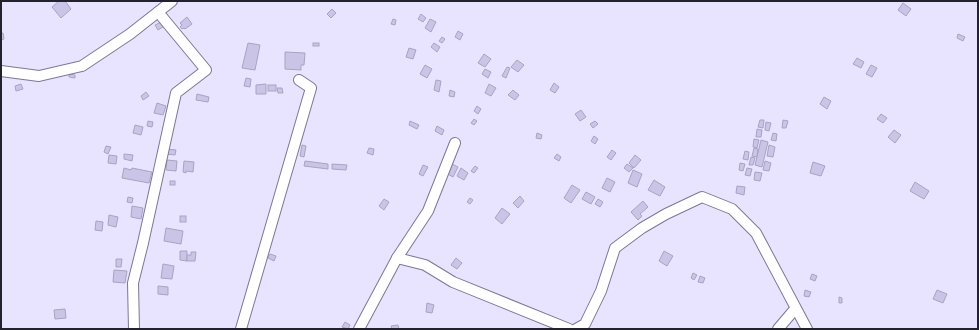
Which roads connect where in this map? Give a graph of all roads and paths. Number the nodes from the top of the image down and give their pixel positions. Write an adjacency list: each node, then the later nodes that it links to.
1 (172, 1): 2 (street)
2 (158, 12): 3 (street); 9 (street)
3 (1, 71)
4 (299, 80): 10 (street)
5 (455, 143): 6 (street)
6 (397, 258): 11 (street); 12 (street)
7 (795, 309): 8 (street); 13 (street); 14 (street)
8 (582, 327)
9 (134, 329)
10 (242, 329)
11 (359, 329)
12 (569, 329)
13 (778, 329)
14 (807, 329)

